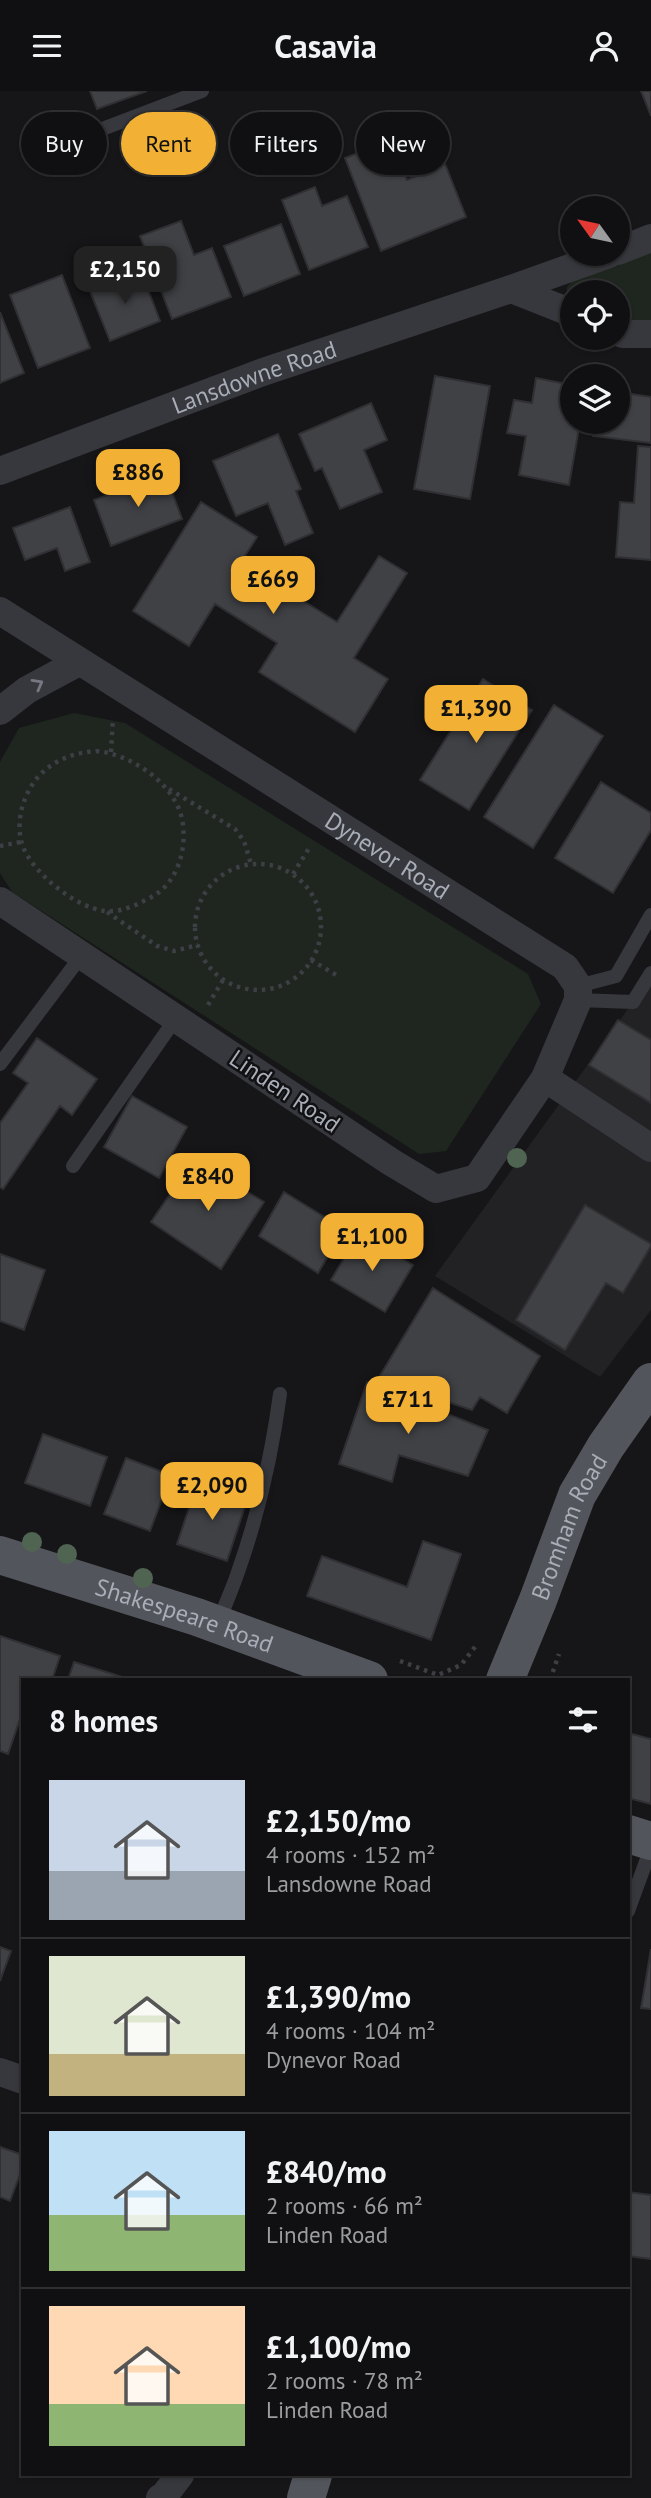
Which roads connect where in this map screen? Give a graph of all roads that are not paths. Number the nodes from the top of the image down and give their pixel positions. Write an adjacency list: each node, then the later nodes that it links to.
1 (202, 91): 2 (lane)
2 (107, 127)
3 (651, 239): 4 (street)
4 (630, 247)
5 (575, 266): 6 (street, Lansdowne Road)
6 (511, 289): 7 (street); 10 (street, Lansdowne Road)
7 (560, 308)
8 (630, 334): 9 (street)
9 (651, 334)
10 (0, 471)
11 (0, 611): 12 (street, Dynevor Road)
12 (79, 662): 13 (street, one-way to 12); 18 (street, Dynevor Road)
13 (0, 711)
14 (0, 901): 16 (street, Linden Road)
15 (651, 915): 18 (lane)
16 (82, 955): 19 (street, Linden Road); 20 (lane)
17 (651, 973): 18 (lane)
18 (578, 993): 21 (street)
19 (176, 1018): 21 (street, Linden Road); 23 (lane)
20 (0, 1064)
21 (545, 1078): 22 (street)
22 (651, 1148)
23 (73, 1166)
24 (651, 1382): 29 (main road, Bromham Road)
25 (280, 1394): 27 (lane)
26 (0, 1555): 27 (main road, Shakespeare Road)
27 (218, 1625): 28 (main road, Shakespeare Road)
28 (380, 1669)
29 (506, 1678)
30 (630, 1835): 31 (main road)
31 (651, 1841)
32 (651, 1848): 33 (lane)
33 (630, 1906)
34 (0, 2072): 35 (street)
35 (21, 2079)
36 (179, 2476): 38 (street)
37 (313, 2476): 39 (main road)
38 (160, 2498)
39 (306, 2498)

